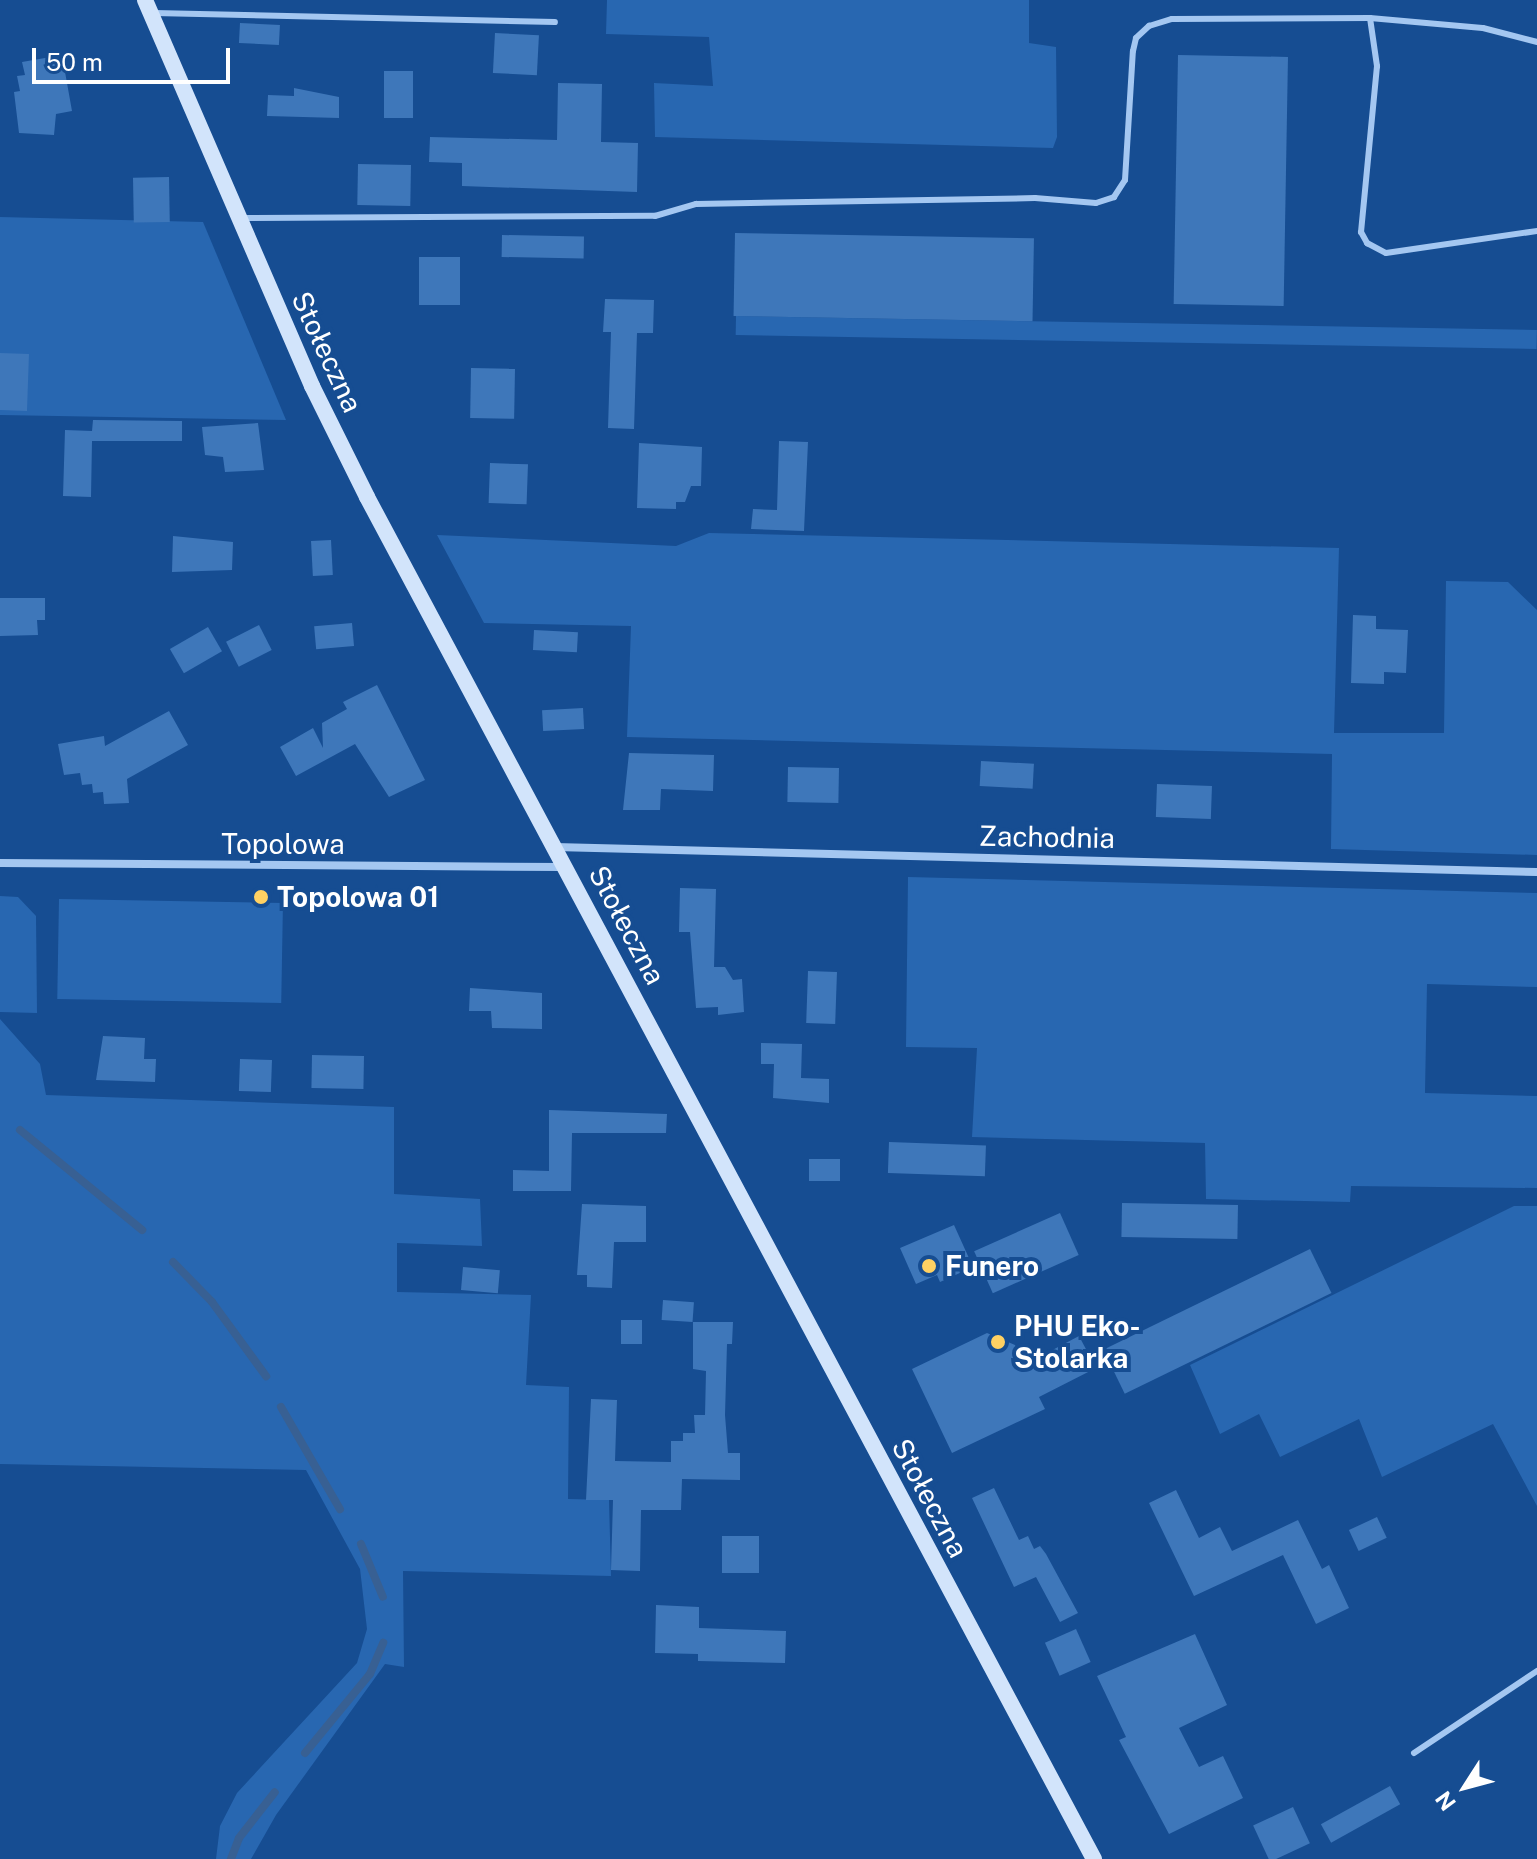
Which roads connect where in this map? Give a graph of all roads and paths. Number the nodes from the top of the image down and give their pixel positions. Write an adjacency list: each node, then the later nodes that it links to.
1 (148, 6): 3 (lane); 5 (main road, Stołeczna)
2 (1370, 18): 4 (lane); 5 (lane); 6 (lane)
3 (555, 22)
4 (1537, 42)
5 (238, 218): 7 (main road, Stołeczna)
6 (1537, 231)
7 (555, 847): 9 (main road, Stołeczna); 10 (street, Zachodnia)
8 (0, 863): 9 (street, Topolowa)
9 (567, 867): 13 (main road, Stołeczna)
10 (1537, 872)
11 (1537, 1671): 12 (lane)
12 (1414, 1753)
13 (1094, 1859)

